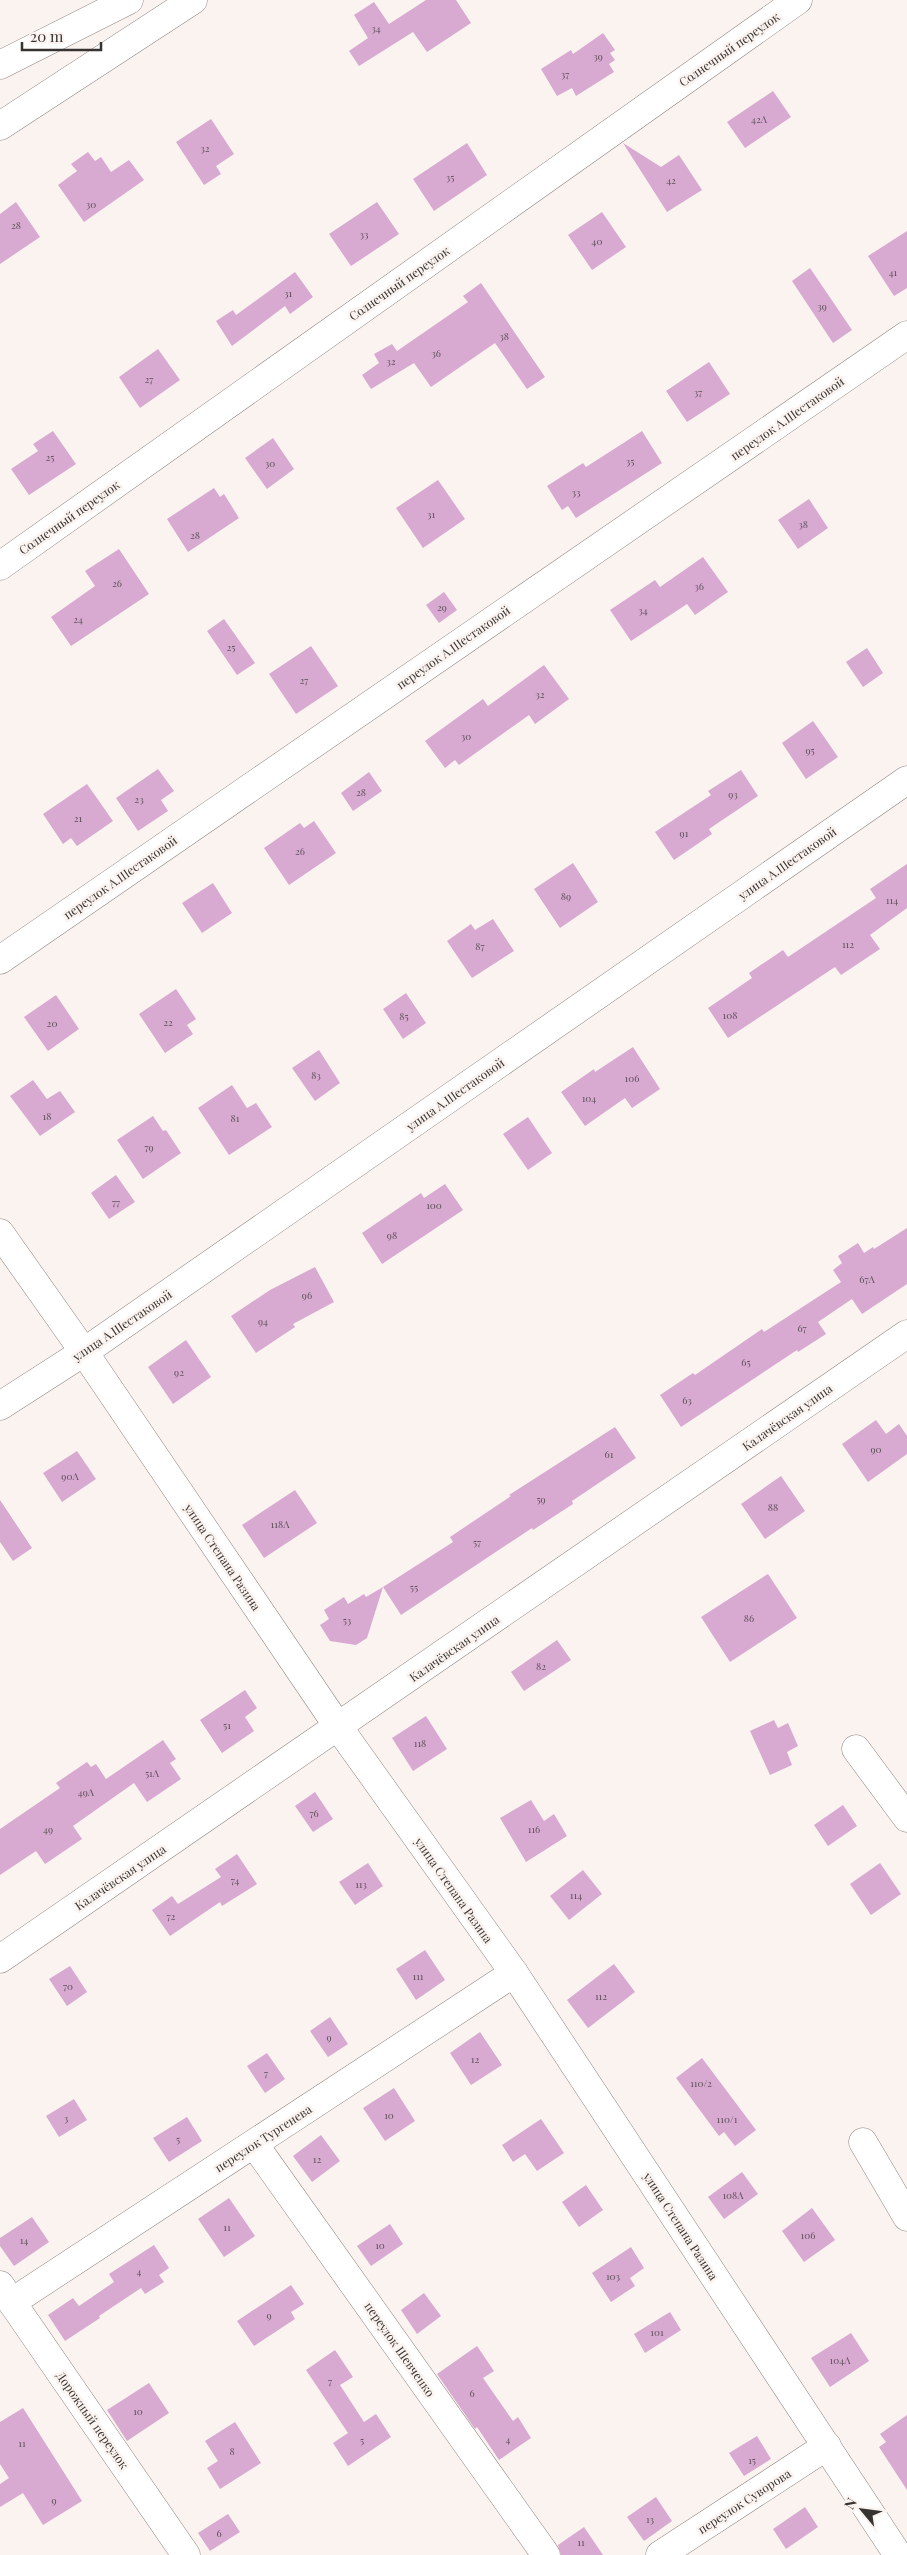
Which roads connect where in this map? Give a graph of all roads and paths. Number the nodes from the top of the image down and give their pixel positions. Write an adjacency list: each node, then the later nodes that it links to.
1 (129, 0): 4 (street)
2 (193, 0): 5 (street)
3 (798, 0): 7 (street, Солнечный переулок)
4 (0, 65)
5 (0, 126)
6 (907, 335): 9 (street, переулок А.Шестаковой)
7 (0, 566)
8 (907, 780): 12 (street, улица А.Шестаковой)
9 (0, 960)
10 (0, 1233): 12 (street, улица Степана Разина)
11 (907, 1334): 14 (street, Калачёвская улица)
12 (84, 1352): 13 (street, улица А.Шестаковой); 14 (street, улица Степана Разина)
13 (0, 1406)
14 (339, 1728): 17 (street, Калачёвская улица); 18 (street, улица Степана Разина)
15 (856, 1748): 16 (street)
16 (907, 1818)
17 (0, 1959)
18 (514, 1973): 20 (street, переулок Тургенева); 23 (street, улица Степана Разина)
19 (863, 2142): 21 (street)
20 (254, 2144): 22 (street, переулок Тургенева); 25 (street, переулок Шевченко)
21 (907, 2217)
22 (6, 2294): 24 (street, Дорожный переулок)
23 (827, 2446): 26 (street, переулок Суворова); 27 (street, улица Степана Разина)
24 (186, 2555)
25 (546, 2555)
26 (660, 2555)
27 (898, 2555)

